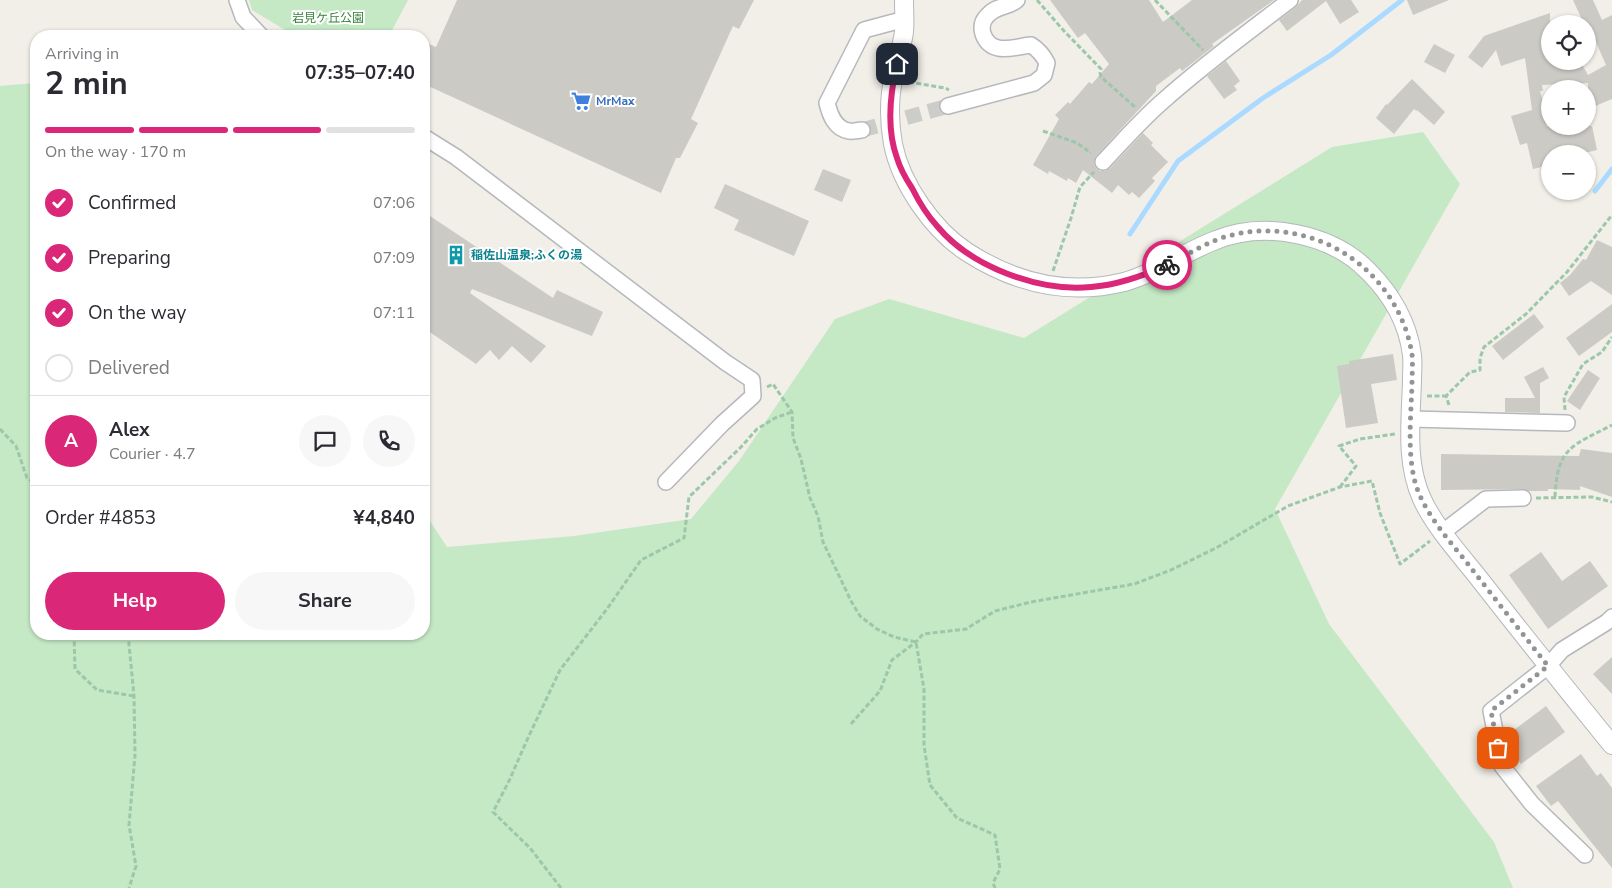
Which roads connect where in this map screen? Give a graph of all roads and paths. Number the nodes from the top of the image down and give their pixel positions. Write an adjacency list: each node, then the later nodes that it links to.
1 (238, 0): 8 (street)
2 (904, 0): 7 (street)
3 (1017, 0): 11 (street)
4 (1037, 0): 13 (path)
5 (1155, 0): 9 (path)
6 (1290, 0): 9 (street)
7 (905, 18): 10 (street); 14 (street)
8 (255, 30)
9 (1212, 60): 13 (street)
10 (893, 79): 11 (path); 19 (street)
11 (966, 101): 12 (street)
12 (948, 106)
13 (1146, 116): 17 (street)
14 (862, 130)
15 (1043, 131): 17 (path)
16 (430, 142): 29 (street)
17 (1103, 162): 19 (path)
18 (1612, 215): 23 (path)
19 (1050, 286): 26 (street)
20 (1612, 337): 24 (path)
21 (772, 384): 22 (path)
22 (792, 412): 37 (path); 44 (path)
23 (1454, 420): 24 (street); 26 (street)
24 (1566, 423)
25 (1612, 425): 32 (path)
26 (1411, 426): 30 (path); 33 (street)
27 (0, 430): 28 (path)
28 (30, 480)
29 (666, 482)
30 (1340, 486): 33 (path); 37 (path)
31 (1523, 498): 33 (street)
32 (1612, 502)
33 (1443, 532): 38 (street)
34 (1612, 617): 38 (street)
35 (74, 640): 39 (path)
36 (129, 640): 39 (path)
37 (916, 642): 40 (path); 45 (path)
38 (1548, 666): 41 (street); 42 (street)
39 (134, 696): 43 (path)
40 (851, 724)
41 (1612, 745)
42 (1585, 856)
43 (129, 888)
44 (560, 888)
45 (995, 888)

